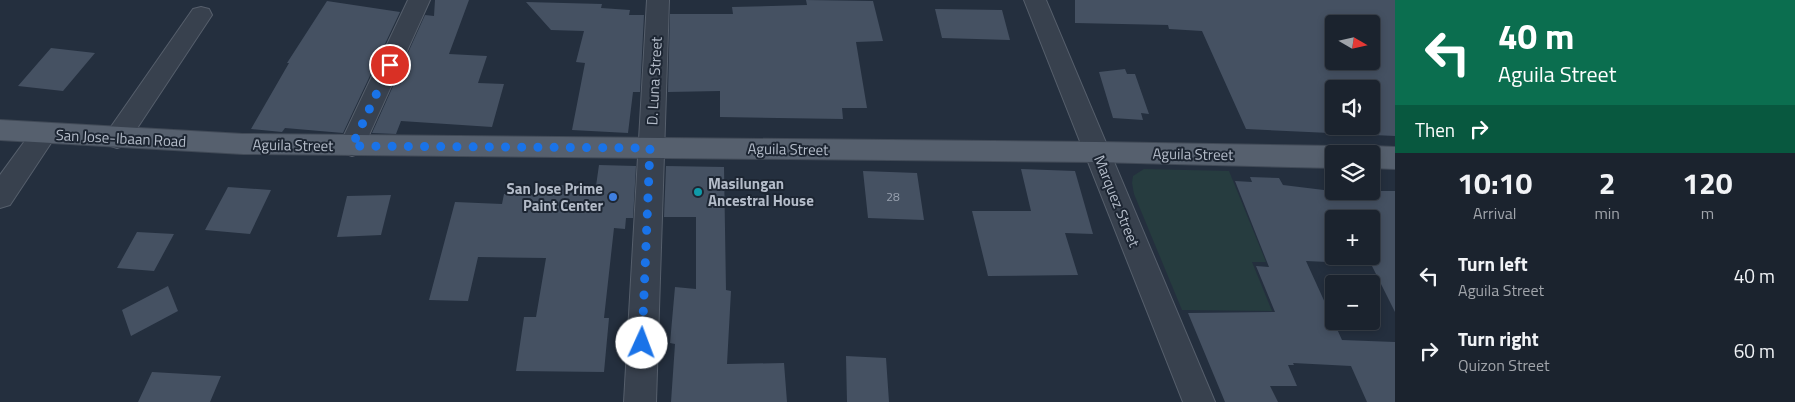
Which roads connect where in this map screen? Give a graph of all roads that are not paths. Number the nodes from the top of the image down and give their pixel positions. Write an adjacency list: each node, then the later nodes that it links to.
1 (420, 0): 9 (street)
2 (658, 0): 10 (street, D. Luna Street)
3 (1035, 0): 11 (street, Marquez Street)
4 (201, 16): 7 (street)
5 (0, 130): 6 (main road, San Jose-Ibaan Road)
6 (44, 134): 7 (main road, San Jose-Ibaan Road); 15 (street)
7 (117, 138): 8 (main road, San Jose-Ibaan Road)
8 (243, 144): 9 (main road, Aguila Street)
9 (352, 146): 10 (main road, Aguila Street)
10 (650, 148): 11 (main road, Aguila Street); 16 (street, D. Luna Street)
11 (1097, 152): 12 (main road, Aguila Street); 17 (street, Marquez Street)
12 (1325, 156)
13 (1380, 157): 14 (main road)
14 (1395, 158)
15 (0, 197)
16 (640, 402)
17 (1199, 402)

